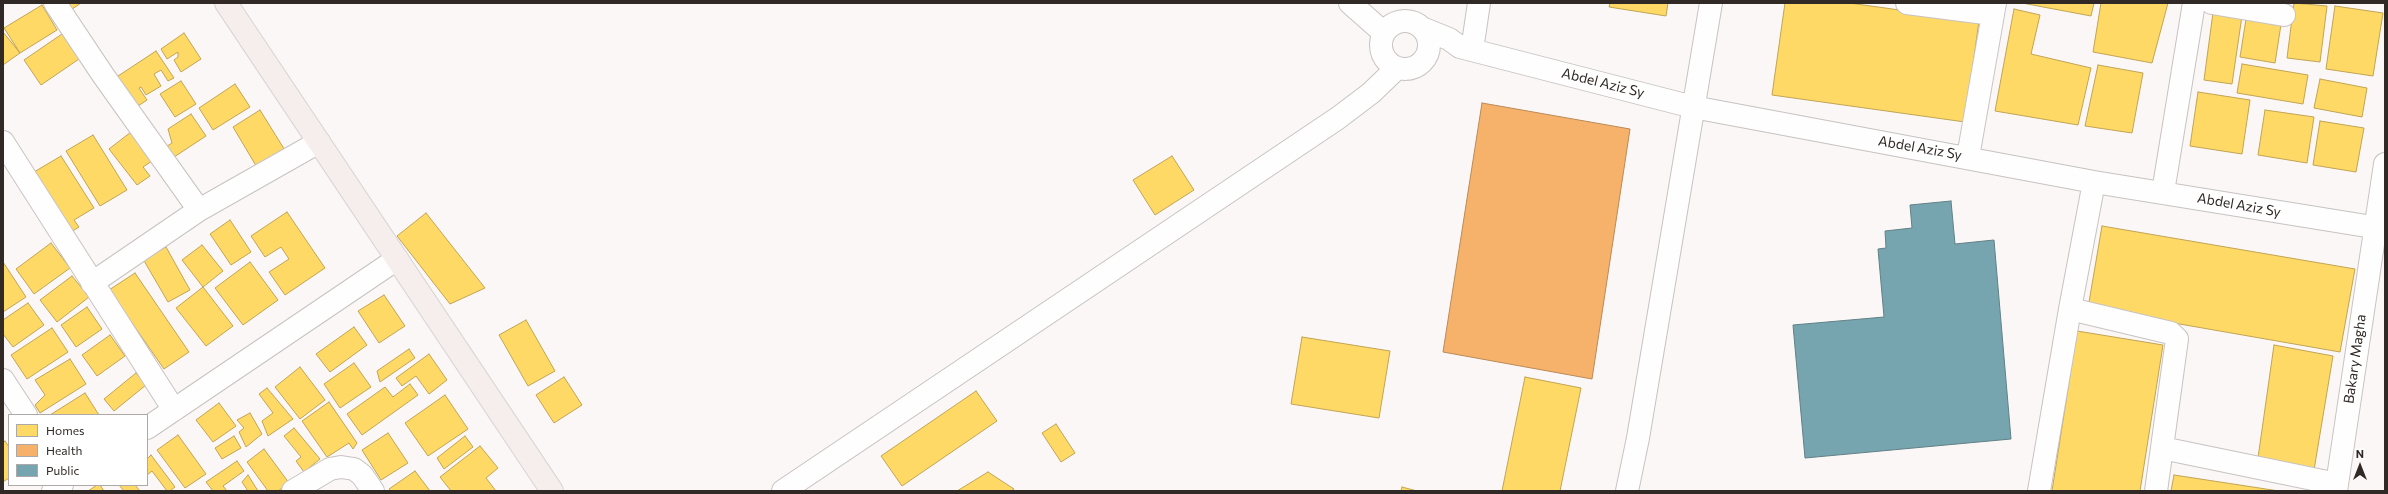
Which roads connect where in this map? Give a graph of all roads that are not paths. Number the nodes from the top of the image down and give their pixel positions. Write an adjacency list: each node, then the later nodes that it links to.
1 (55, 3): 23 (street)
2 (226, 3): 18 (main road)
3 (1350, 3): 12 (street)
4 (1479, 3): 13 (street)
5 (1711, 3): 16 (street)
6 (1907, 3): 9 (street)
7 (2194, 3): 22 (street)
8 (2212, 3): 10 (street)
9 (1994, 9): 19 (street)
10 (2284, 15)
11 (1422, 28): 12 (street); 13 (street, Abdel Aziz Sy); 14 (street)
12 (1384, 33): 15 (street)
13 (1466, 48): 14 (street); 16 (street, Abdel Aziz Sy)
14 (1423, 61): 15 (street)
15 (1397, 68): 37 (street)
16 (1693, 106): 19 (street, Abdel Aziz Sy); 38 (street)
17 (3, 142): 26 (street)
18 (319, 142): 23 (street); 25 (main road)
19 (1968, 157): 21 (street, Abdel Aziz Sy)
20 (2385, 164): 24 (street, Bakary Magha)
21 (2094, 182): 22 (street, Abdel Aziz Sy); 27 (street)
22 (2163, 192): 24 (street, Abdel Aziz Sy)
23 (199, 210): 26 (street)
24 (2380, 228): 33 (street, Bakary Magha)
25 (397, 259): 29 (street); 36 (main road)
26 (92, 283): 29 (street)
27 (2070, 309): 32 (street); 39 (street)
28 (3, 380): 30 (street)
29 (174, 410): 31 (street)
30 (25, 414)
31 (148, 427)
32 (2162, 448): 33 (street); 40 (street)
33 (2336, 488)
34 (294, 491): 35 (street)
35 (373, 491)
36 (552, 491)
37 (783, 491)
38 (1627, 491)
39 (2039, 491)
40 (2156, 491)

